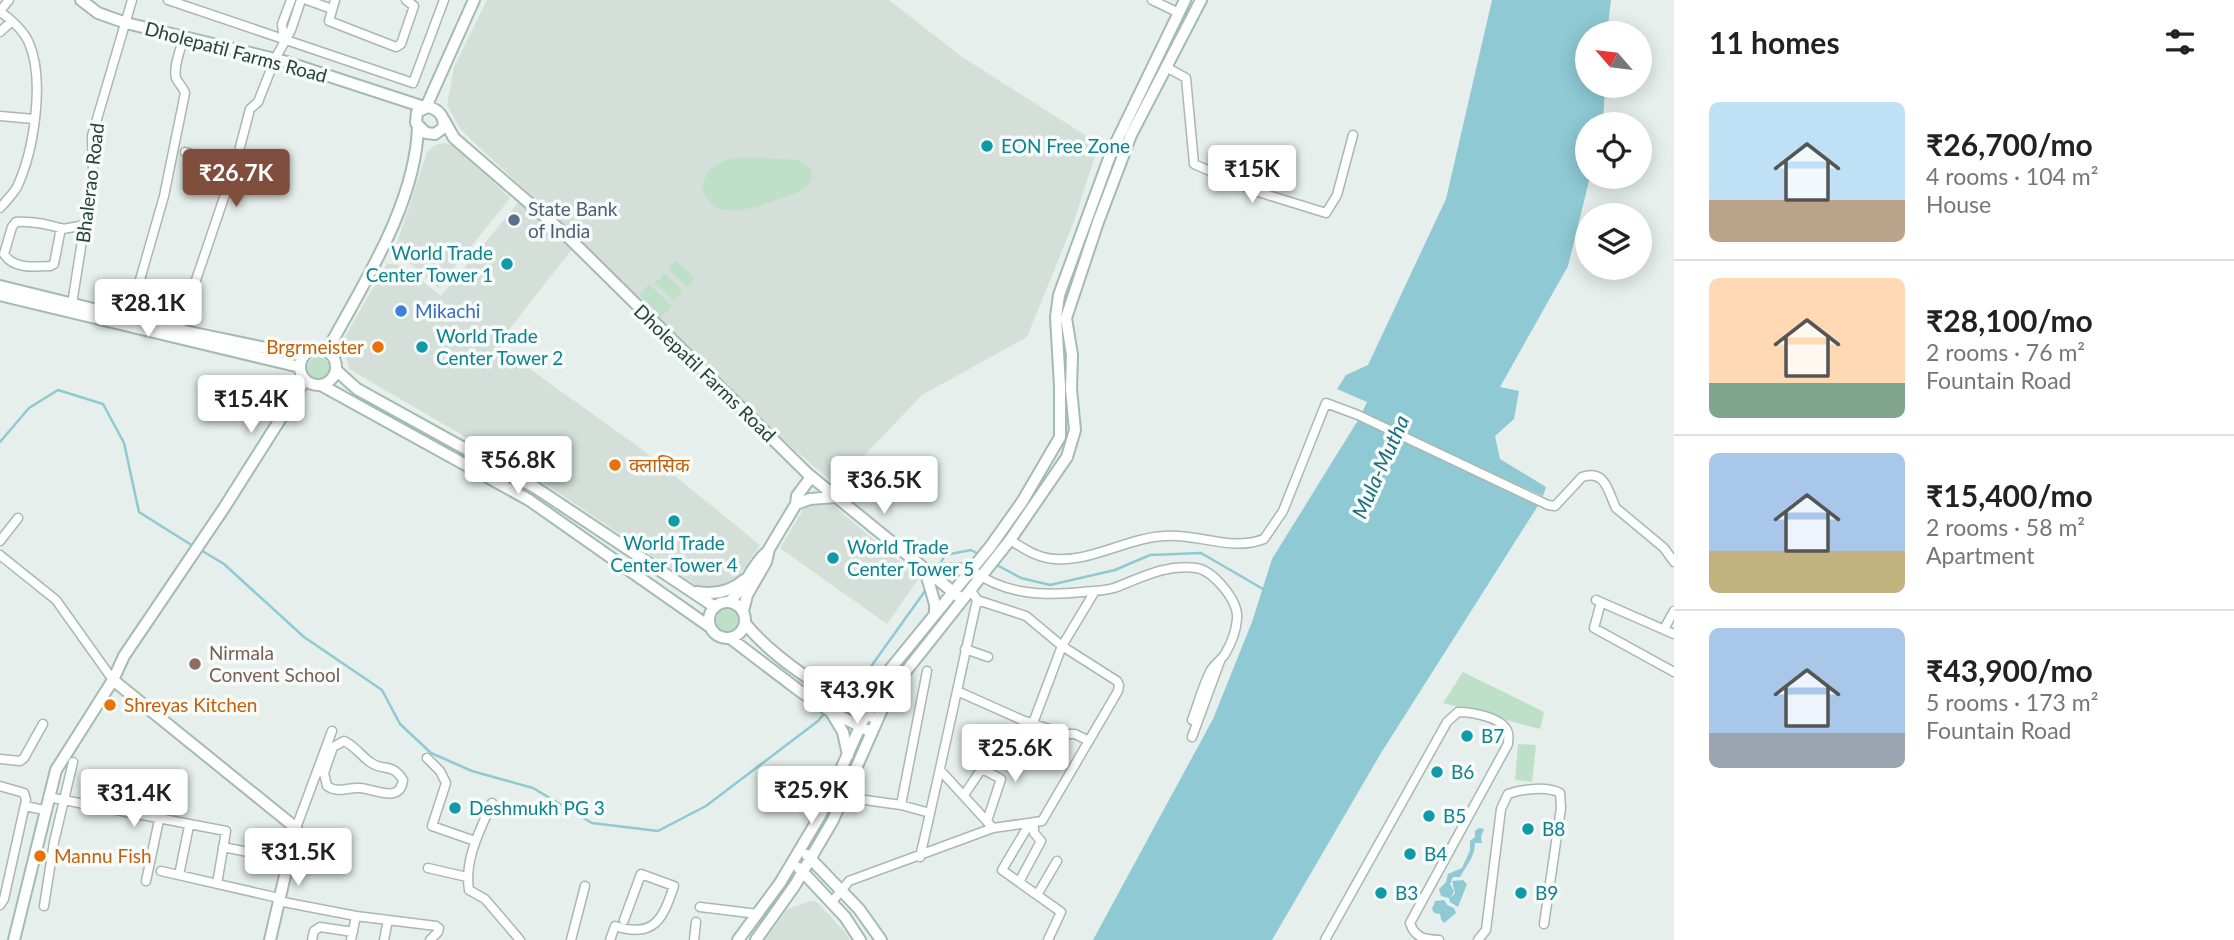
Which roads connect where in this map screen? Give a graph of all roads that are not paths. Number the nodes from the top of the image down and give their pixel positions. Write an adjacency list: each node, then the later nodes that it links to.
1 (9, 0): 15 (street)
2 (132, 0): 18 (street, Bhalerao Road)
3 (168, 0): 21 (street)
4 (291, 0): 21 (street)
5 (301, 0): 21 (street)
6 (307, 0): 14 (street)
7 (406, 0): 14 (street)
8 (444, 0): 21 (street)
9 (474, 0): 24 (street)
10 (1152, 0): 16 (street)
11 (1185, 0): 16 (street)
12 (1201, 0): 23 (street)
13 (91, 4): 18 (street, Dholepatil Farms Road)
14 (333, 5)
15 (0, 11): 17 (street)
16 (1180, 13): 37 (street)
17 (12, 21): 19 (street); 29 (street)
18 (126, 23): 20 (street, Dholepatil Farms Road); 39 (street, Bhalerao Road)
19 (0, 32)
20 (184, 37): 22 (street, Dholepatil Farms Road); 42 (street)
21 (284, 40): 22 (street)
22 (275, 59): 25 (street, Dholepatil Farms Road); 34 (street)
23 (1166, 67): 32 (street); 37 (street)
24 (436, 83): 26 (street); 28 (street)
25 (394, 98): 26 (street, Dholepatil Farms Road); 30 (street, Dholepatil Farms Road)
26 (425, 107): 28 (street); 30 (street)
27 (0, 116): 29 (street)
28 (441, 116): 31 (street); 33 (street, Dholepatil Farms Road)
29 (34, 119): 38 (street)
30 (417, 124): 31 (street); 35 (street)
31 (434, 134): 33 (street, Dholepatil Farms Road); 35 (street)
32 (1353, 135)
33 (454, 138): 53 (street, Dholepatil Farms Road)
34 (240, 147)
35 (417, 151): 48 (street)
36 (185, 152): 45 (street)
37 (1108, 179): 57 (street); 59 (street)
38 (0, 208)
39 (85, 225): 40 (street); 44 (street, Bhalerao Road)
40 (61, 228): 40 (street)
41 (0, 286): 44 (street)
42 (137, 292): 45 (street); 46 (street)
43 (0, 295): 49 (street)
44 (72, 304): 46 (street)
45 (187, 309): 47 (street)
46 (129, 318): 47 (street)
47 (179, 330): 49 (street)
48 (327, 352): 49 (street); 50 (street)
49 (302, 362): 51 (street)
50 (336, 370): 52 (street); 69 (street)
51 (305, 380): 52 (street); 89 (street)
52 (321, 385): 79 (street)
53 (814, 479): 54 (street, Dholepatil Farms Road); 55 (street)
54 (835, 497): 55 (street); 65 (street, Dholepatil Farms Road)
55 (799, 502): 60 (street)
56 (18, 519): 58 (street)
57 (1010, 540): 62 (street); 63 (street)
58 (0, 541)
59 (987, 550): 62 (street); 64 (street)
60 (767, 552): 67 (street); 75 (street)
61 (0, 555): 89 (street)
62 (997, 557): 66 (street)
63 (1674, 562)
64 (974, 566): 65 (street); 66 (street); 70 (street)
65 (925, 570): 70 (street, Dholepatil Farms Road); 77 (street)
66 (984, 573): 68 (street); 71 (street)
67 (748, 575): 69 (street); 73 (street)
68 (1095, 591): 83 (street); 86 (street)
69 (691, 592): 74 (street)
70 (953, 592): 72 (street, Dholepatil Farms Road); 77 (street)
71 (974, 595): 72 (street); 83 (street); 84 (street)
72 (963, 599): 95 (street)
73 (729, 602): 74 (street); 75 (street)
74 (715, 607): 79 (street)
75 (743, 611): 78 (street)
76 (1674, 611): 80 (street)
77 (935, 613): 90 (street)
78 (746, 623): 82 (street); 92 (street)
79 (710, 627): 82 (street)
80 (1664, 629): 81 (street); 88 (street)
81 (1674, 634)
82 (730, 638): 93 (street)
83 (1062, 646): 98 (street); 103 (street)
84 (965, 649): 85 (street); 91 (street)
85 (988, 657)
86 (1221, 658): 96 (street); 102 (street)
87 (927, 671): 117 (street)
88 (1674, 672)
89 (113, 680): 113 (street); 125 (street)
90 (883, 682): 92 (street); 94 (street)
91 (957, 691): 98 (street); 109 (street)
92 (836, 696): 94 (street)
93 (827, 709): 99 (street); 104 (street)
94 (866, 713): 95 (street); 99 (street)
95 (878, 720): 101 (street)
96 (1192, 720)
97 (43, 724): 106 (street)
98 (1034, 724): 103 (street); 108 (street)
99 (861, 726): 101 (street); 104 (street)
100 (332, 731): 110 (street)
101 (872, 733): 130 (street)
102 (1192, 737)
103 (1089, 741): 122 (street)
104 (848, 755): 128 (street)
105 (427, 758): 126 (street)
106 (0, 759)
107 (73, 762): 115 (street)
108 (982, 769): 112 (street); 124 (street)
109 (940, 770): 112 (street); 120 (street)
110 (321, 773): 110 (street); 125 (street)
111 (0, 786): 118 (street)
112 (964, 795): 124 (street)
113 (48, 797): 115 (street); 119 (street)
114 (858, 799): 117 (street)
115 (63, 800): 121 (street); 148 (street)
116 (492, 803): 126 (street)
117 (901, 805): 120 (street)
118 (25, 806): 119 (street); 147 (street)
119 (44, 810): 157 (street)
120 (930, 813): 129 (street)
121 (159, 820): 123 (street); 139 (street)
122 (1032, 822): 124 (street); 140 (street); 140 (street)
123 (188, 825): 127 (street); 137 (street)
124 (990, 825): 129 (street)
125 (296, 828): 131 (street)
126 (475, 841): 138 (street)
127 (223, 847): 131 (street); 141 (street)
128 (802, 849): 130 (street); 133 (street)
129 (920, 857): 143 (street)
130 (811, 859): 136 (street); 143 (street)
131 (288, 860): 145 (street)
132 (1057, 861): 144 (street)
133 (794, 862): 136 (street); 150 (street)
134 (428, 868): 138 (street)
135 (161, 871): 137 (street)
136 (803, 872): 146 (street); 167 (street)
137 (179, 875): 141 (street)
138 (467, 877): 162 (street)
139 (146, 881)
140 (1019, 882): 144 (street)
141 (216, 884): 145 (street)
142 (585, 886): 163 (street)
143 (840, 891): 146 (street); 169 (street)
144 (1037, 894): 170 (street)
145 (279, 900): 151 (street); 158 (street)
146 (831, 902): 168 (street)
147 (0, 905)
148 (44, 906)
149 (700, 908): 150 (street)
150 (758, 914): 166 (street)
151 (356, 916): 152 (street); 156 (street)
152 (388, 920): 160 (street); 161 (street)
153 (624, 920): 164 (street)
154 (696, 922): 165 (street)
155 (1544, 924): 173 (street)
156 (352, 936): 159 (street)
157 (14, 940)
158 (270, 940)
159 (312, 940)
160 (384, 940)
161 (430, 940)
162 (520, 940)
163 (571, 940)
164 (610, 940)
165 (694, 940)
166 (738, 940)
167 (756, 940)
168 (860, 940)
169 (881, 940)
170 (1048, 940)
171 (1325, 940): 172 (street)
172 (1438, 940)
173 (1478, 940)

